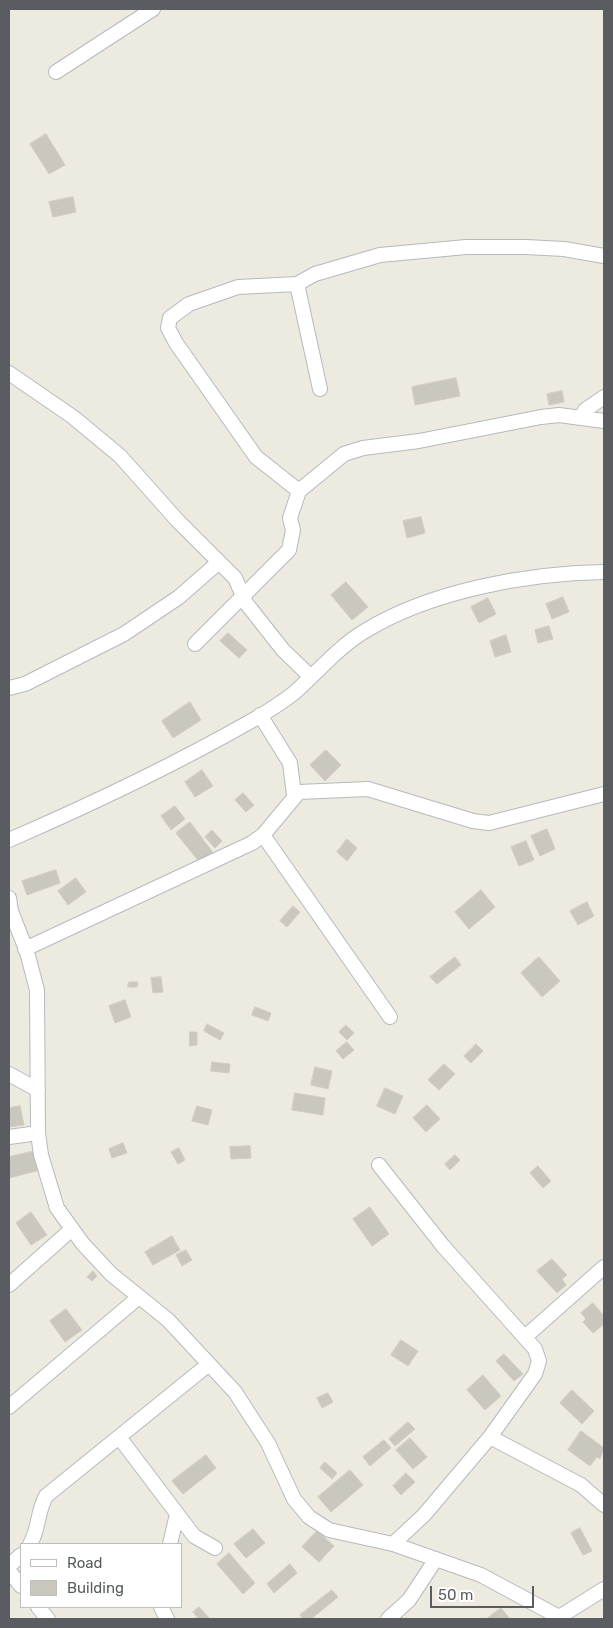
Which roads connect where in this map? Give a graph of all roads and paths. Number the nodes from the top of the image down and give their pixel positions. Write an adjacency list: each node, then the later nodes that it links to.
1 (153, 9): 2 (street)
2 (56, 72)
3 (604, 256): 4 (street)
4 (297, 284): 6 (street); 10 (street)
5 (9, 373): 11 (street)
6 (320, 389)
7 (604, 397): 8 (street)
8 (581, 418): 9 (street); 10 (street)
9 (604, 421)
10 (299, 490): 13 (street)
11 (219, 562): 13 (street); 16 (street)
12 (604, 572): 15 (street)
13 (244, 594): 14 (street); 15 (street)
14 (195, 644)
15 (310, 676): 17 (street)
16 (9, 688)
17 (260, 715): 19 (street); 21 (street)
18 (604, 794): 19 (street)
19 (294, 795): 20 (street)
20 (263, 834): 23 (street); 24 (street)
21 (9, 840)
22 (9, 898): 23 (street)
23 (25, 949): 26 (street)
24 (390, 1017)
25 (9, 1074): 26 (street)
26 (38, 1090): 27 (street)
27 (38, 1133): 28 (street); 30 (street)
28 (9, 1137)
29 (379, 1165): 34 (street)
30 (72, 1228): 32 (street); 33 (street)
31 (604, 1267): 34 (street)
32 (9, 1285)
33 (139, 1297): 35 (street); 36 (street)
34 (525, 1337): 38 (street)
35 (209, 1364): 37 (street); 43 (street)
36 (9, 1407)
37 (119, 1436): 40 (street); 41 (street)
38 (490, 1436): 39 (street); 43 (street)
39 (604, 1505)
40 (177, 1514): 42 (street); 44 (street)
41 (30, 1543)
42 (170, 1543)
43 (393, 1544): 46 (street)
44 (215, 1548)
45 (20, 1556): 47 (street)
46 (436, 1559): 52 (street); 54 (street)
47 (9, 1566)
48 (9, 1571): 49 (street)
49 (20, 1585)
50 (604, 1589): 52 (street)
51 (39, 1608): 53 (street)
52 (557, 1618)
53 (48, 1619)
54 (388, 1619)

